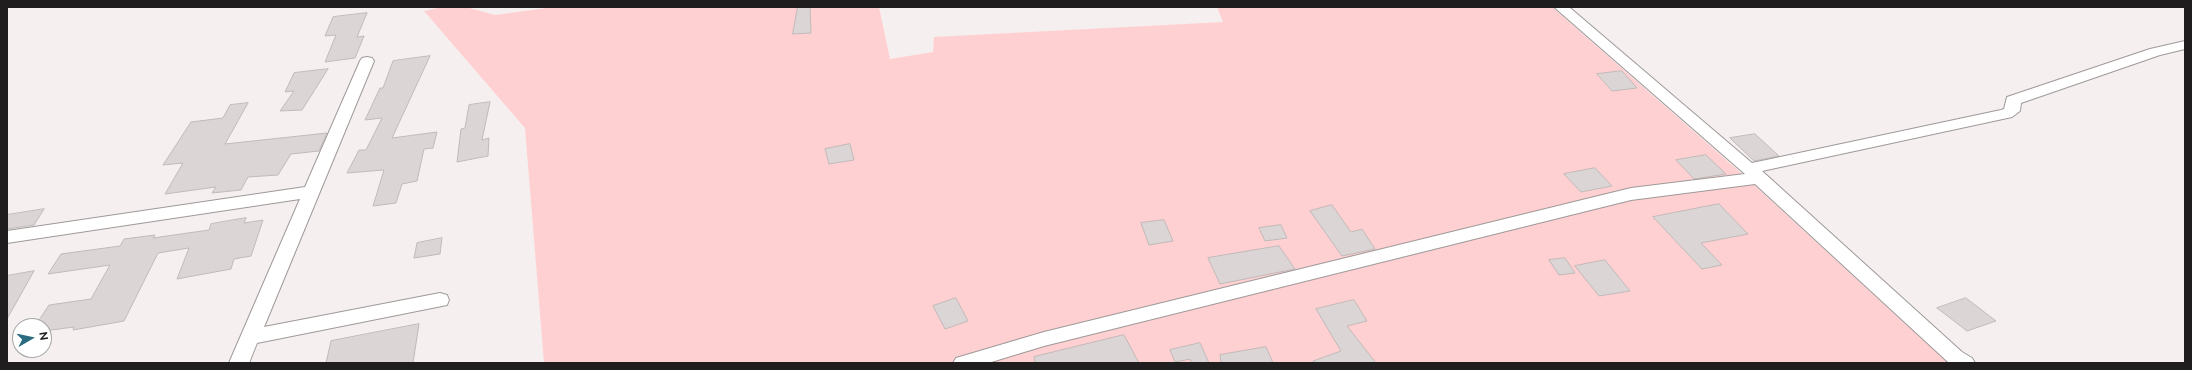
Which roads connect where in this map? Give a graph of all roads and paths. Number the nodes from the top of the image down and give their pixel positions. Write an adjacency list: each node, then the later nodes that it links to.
1 (1561, 7): 4 (street)
2 (2185, 45): 4 (street)
3 (367, 61): 5 (street)
4 (1754, 173): 10 (street); 11 (street)
5 (310, 192): 6 (street); 8 (street)
6 (7, 237)
7 (440, 300): 8 (street)
8 (250, 337): 9 (street)
9 (239, 363)
10 (963, 363)
11 (1965, 363)

